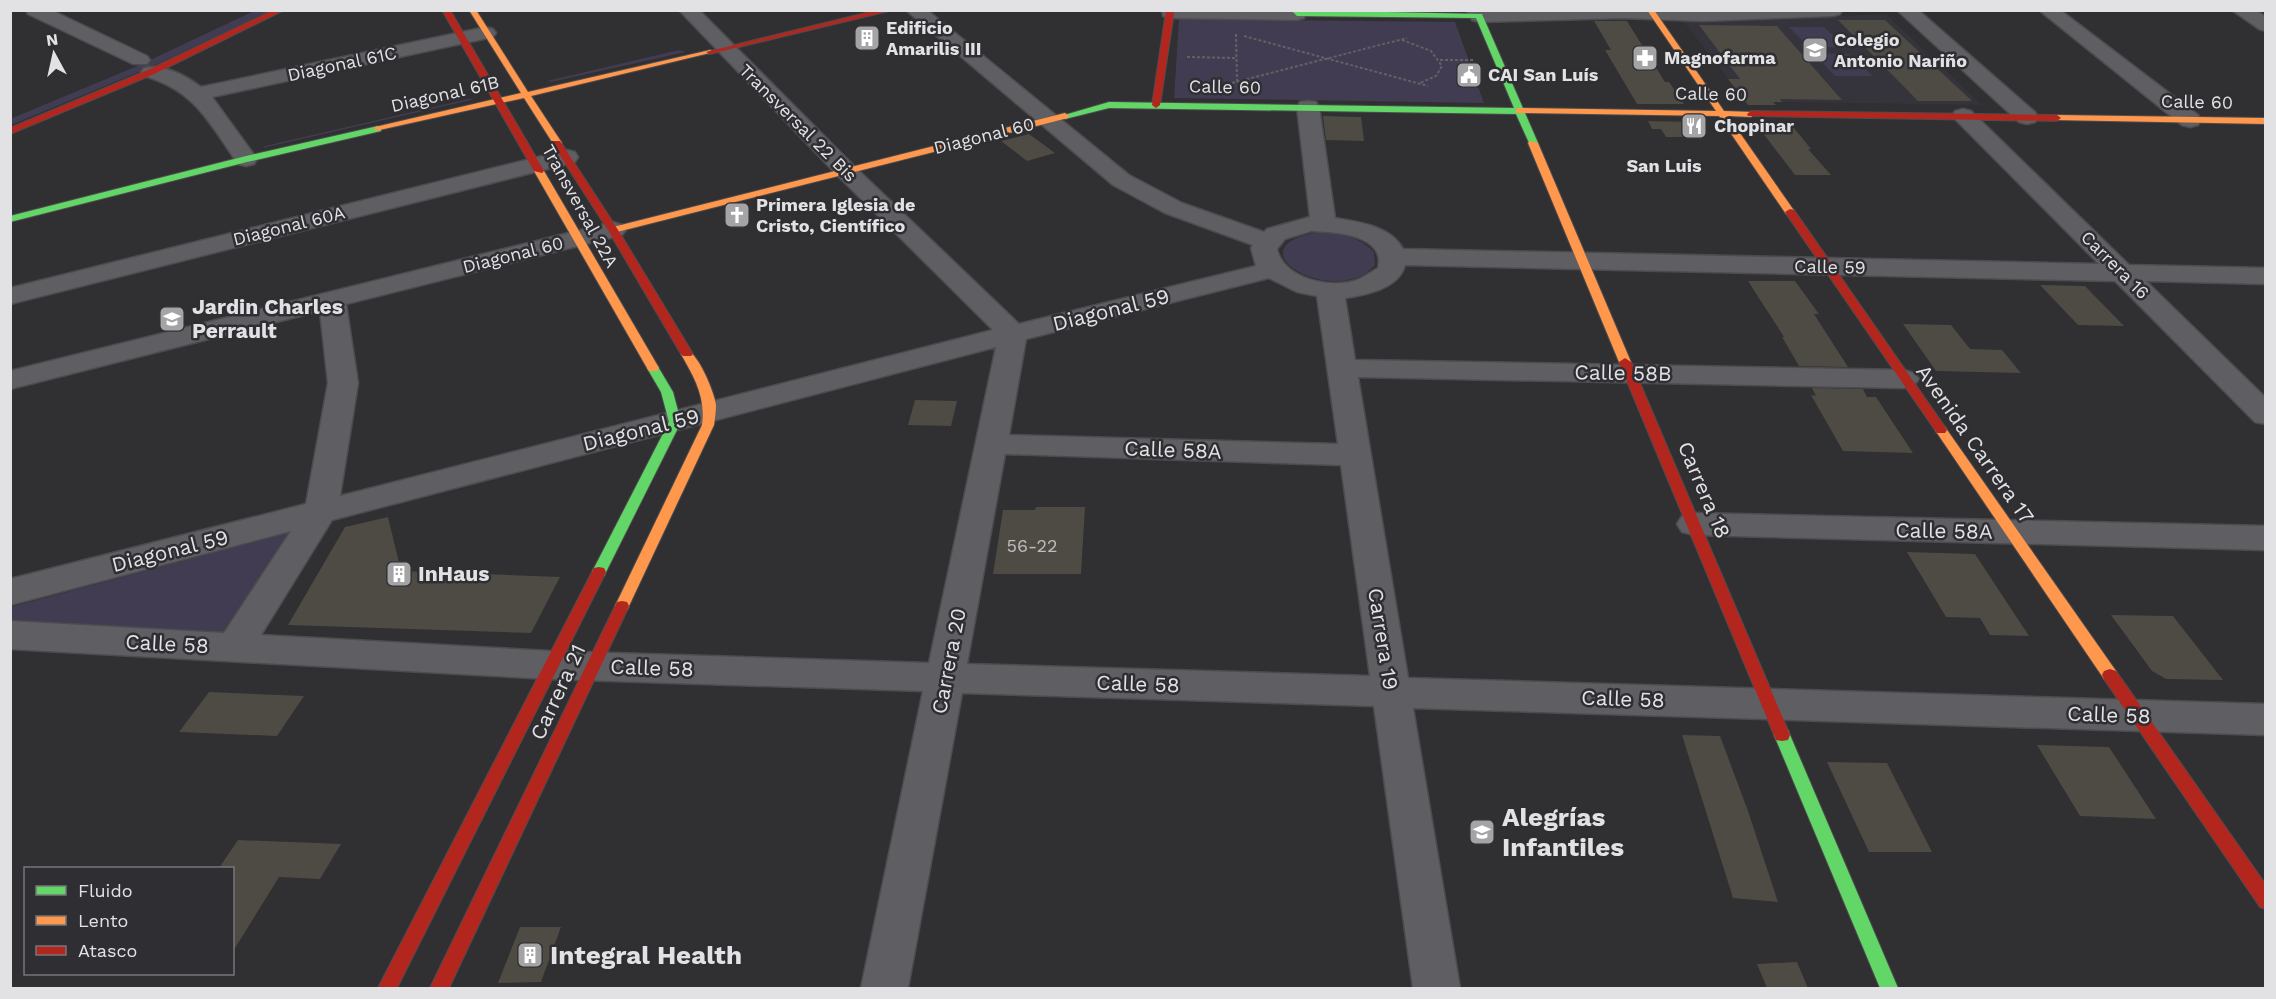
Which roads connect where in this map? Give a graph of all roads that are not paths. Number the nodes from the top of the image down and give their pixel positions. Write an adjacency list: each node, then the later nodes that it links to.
1 (35, 10): 21 (street)
2 (281, 10): 21 (street)
3 (446, 10): 19 (street, Transversal 22A)
4 (472, 10): 18 (street, Transversal 22A)
5 (688, 10): 20 (street, Transversal 22 Bis)
6 (844, 10): 20 (street, Diagonal 61B)
7 (890, 10): 20 (street, Diagonal 61B)
8 (915, 10): 32 (street)
9 (1833, 10): 14 (street)
10 (1906, 10): 31 (street)
11 (2048, 10): 33 (street)
12 (2241, 10): 17 (street)
13 (1296, 12): 15 (street); 16 (street)
14 (1651, 12): 16 (street); 29 (street, Avenida Carrera 17)
15 (1173, 13): 26 (street)
16 (1477, 13): 28 (street, Carrera 18)
17 (2265, 25)
18 (486, 33): 19 (street, Diagonal 61C); 23 (street, Transversal 22A)
19 (462, 38): 24 (street, Diagonal 61C); 25 (street, Transversal 22A)
20 (720, 43): 23 (street, Diagonal 61B); 39 (street, Transversal 22 Bis)
21 (147, 62): 22 (street); 24 (street); 35 (street)
22 (119, 69)
23 (523, 88): 25 (street, Diagonal 61B); 37 (street, Transversal 22A)
24 (198, 94): 36 (street)
25 (497, 95): 36 (street, Diagonal 61B); 38 (street, Transversal 22A)
26 (1156, 105): 27 (street, Calle 60); 32 (street, Diagonal 60)
27 (1308, 107): 28 (street, Calle 60); 42 (street)
28 (1518, 110): 29 (street, Calle 60); 47 (street, Carrera 18)
29 (1719, 112): 30 (street, Calle 60); 48 (street, Avenida Carrera 17)
30 (1963, 116): 31 (street, Calle 60); 50 (street, Carrera 16)
31 (2027, 117): 33 (street, Calle 60)
32 (1049, 119): 39 (street, Diagonal 60); 45 (street)
33 (2190, 120): 34 (street, Calle 60)
34 (2265, 121)
35 (10, 131)
36 (242, 153): 40 (street, Diagonal 61B); 41 (street, Diagonal 61B)
37 (567, 157): 38 (street, Diagonal 60A); 43 (street, Transversal 22A)
38 (536, 165): 44 (street, Transversal 22A); 53 (street, Diagonal 60A)
39 (846, 171): 43 (street, Diagonal 60); 55 (street, Transversal 22 Bis)
40 (10, 206)
41 (10, 219)
42 (1323, 224): 45 (street); 46 (street)
43 (613, 230): 44 (street, Diagonal 60); 60 (street, Transversal 22A)
44 (577, 239): 54 (street, Diagonal 60); 62 (street, Transversal 22A)
45 (1267, 241): 49 (street)
46 (1394, 257): 47 (street, Calle 59); 52 (street)
47 (1582, 261): 48 (street, Calle 59); 57 (street, Carrera 18)
48 (1826, 266): 50 (street, Calle 59); 58 (street, Avenida Carrera 17)
49 (1271, 270): 52 (street); 55 (street, Diagonal 59)
50 (2123, 273): 51 (street, Calle 59); 61 (street, Carrera 16)
51 (2265, 276)
52 (1330, 290): 56 (street, Carrera 19)
53 (10, 296)
54 (332, 300): 59 (street, Diagonal 60); 65 (street)
55 (1013, 334): 60 (street, Diagonal 59); 63 (street, Carrera 20)
56 (1342, 368): 57 (street, Calle 58B); 64 (street, Carrera 19)
57 (1630, 374): 58 (street, Calle 58B); 66 (street, Carrera 18)
58 (1904, 379): 67 (street, Avenida Carrera 17)
59 (10, 380)
60 (712, 412): 62 (street, Diagonal 59); 73 (street, Carrera 21)
61 (2265, 414)
62 (675, 422): 65 (street, Diagonal 59); 72 (street, Carrera 21)
63 (991, 444): 64 (street, Calle 58A); 74 (street, Carrera 20)
64 (1356, 455): 75 (street, Carrera 19)
65 (321, 512): 69 (street, Diagonal 59); 71 (street)
66 (1694, 524): 67 (street, Calle 58A); 76 (street, Carrera 18)
67 (2010, 533): 68 (street, Calle 58A); 77 (street, Avenida Carrera 17)
68 (2265, 538)
69 (10, 592)
70 (10, 635): 71 (street, Calle 58)
71 (234, 647): 72 (street, Calle 58)
72 (550, 665): 73 (street, Calle 58); 80 (street, Carrera 21)
73 (593, 666): 74 (street, Calle 58); 81 (street, Carrera 21)
74 (946, 678): 75 (street, Calle 58); 82 (street, Carrera 20)
75 (1391, 692): 76 (street, Calle 58); 83 (street, Carrera 19)
76 (1770, 704): 77 (street, Calle 58); 84 (street, Carrera 18)
77 (2137, 716): 78 (street, Calle 58); 79 (street, Avenida Carrera 17)
78 (2265, 720)
79 (2265, 901)
80 (387, 988)
81 (439, 988)
82 (884, 988)
83 (1436, 988)
84 (1889, 988)

